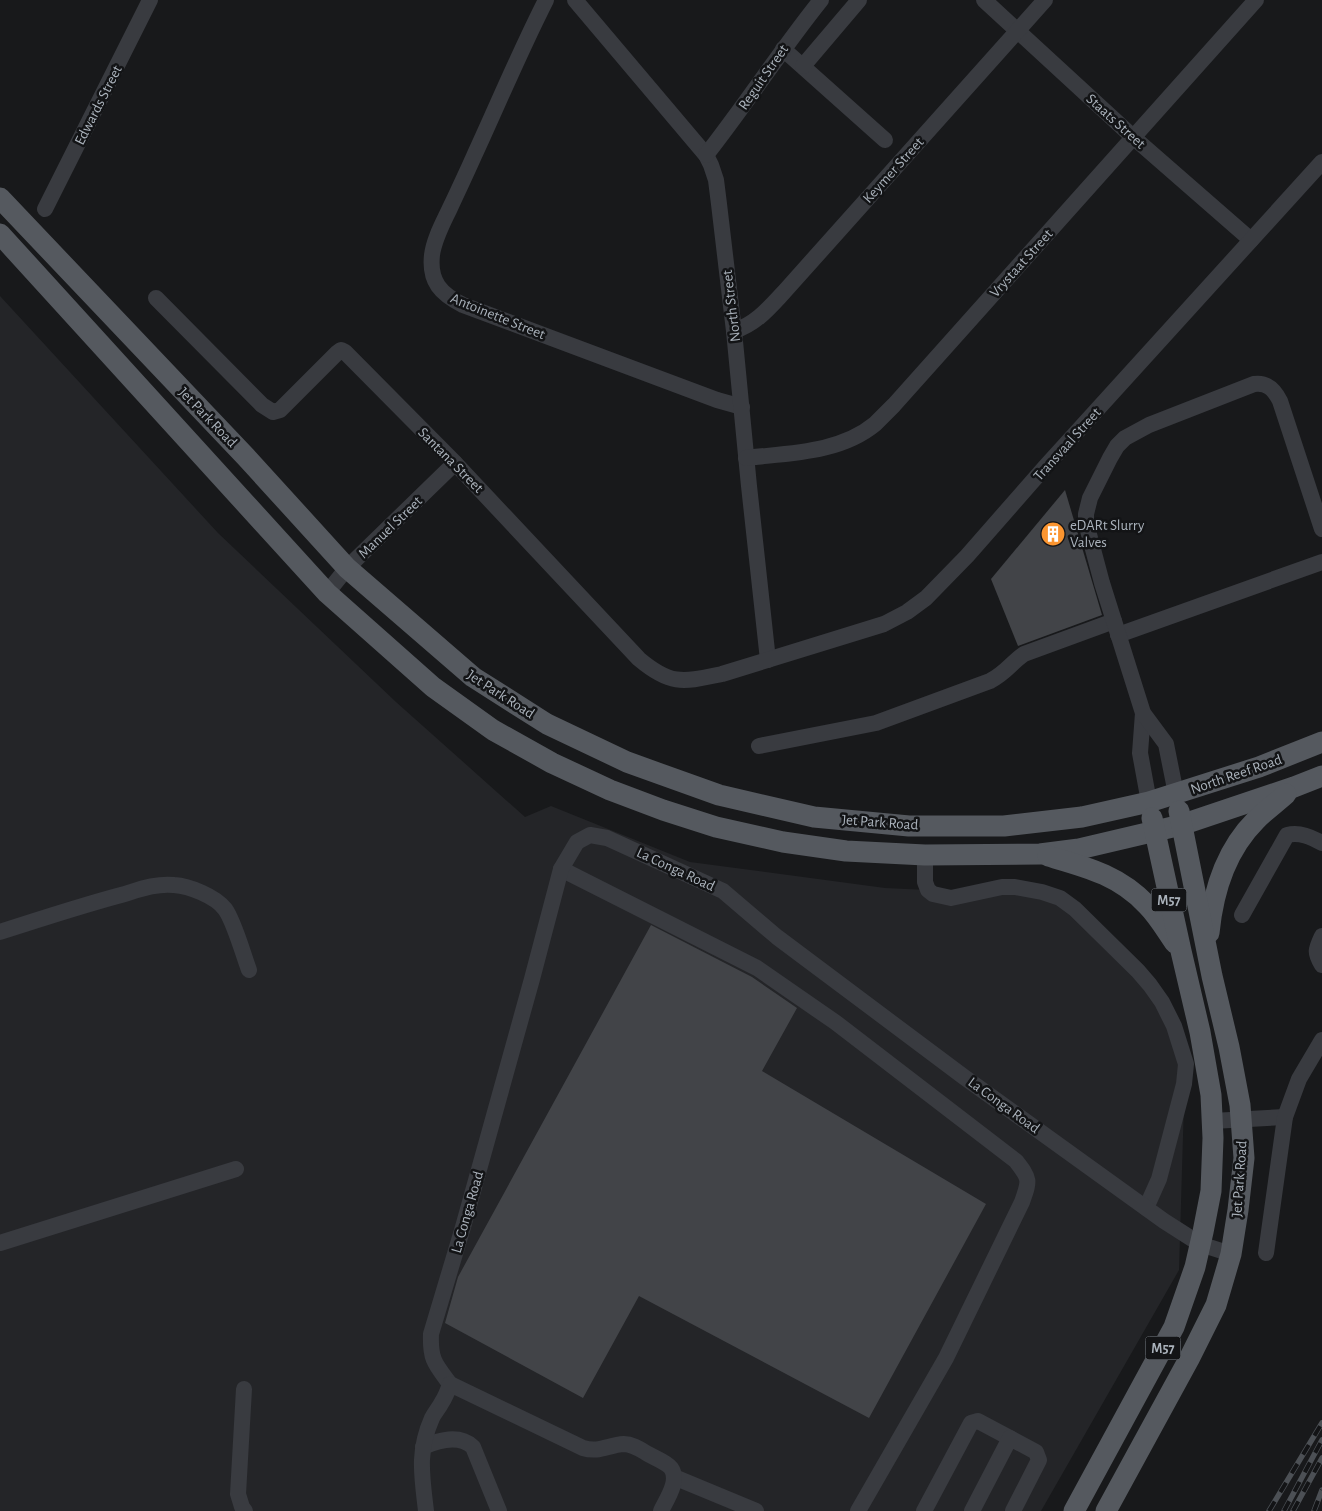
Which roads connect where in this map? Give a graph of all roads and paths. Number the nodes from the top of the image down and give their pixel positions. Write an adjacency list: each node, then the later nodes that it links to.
1 (150, 0): 17 (street, Edwards Street)
2 (546, 0): 22 (street, Antoinette Street)
3 (575, 0): 14 (street, North Street)
4 (821, 0): 10 (street, Reguit Street)
5 (858, 0): 11 (street)
6 (984, 0): 9 (street, Staats Street)
7 (1045, 0): 9 (street, Keymer Street)
8 (1256, 0): 12 (street, Vrystaat Street)
9 (1018, 32): 12 (street, Staats Street); 21 (street, Keymer Street)
10 (783, 49): 11 (street); 14 (street, Reguit Street)
11 (803, 66): 13 (street)
12 (1134, 138): 19 (street, Staats Street); 23 (street, Vrystaat Street)
13 (885, 140)
14 (706, 154): 21 (street, North Street)
15 (1322, 162): 19 (street, Transvaal Street)
16 (0, 198): 27 (main road, Jet Park Road)
17 (45, 209)
18 (0, 234): 28 (main road, Jet Park Road)
19 (1251, 240): 30 (street, Transvaal Street)
20 (156, 298): 24 (street, Santana Street)
21 (734, 331): 22 (street, North Street)
22 (742, 407): 23 (street, North Street)
23 (746, 458): 30 (street, North Street)
24 (455, 463): 27 (street, Manuel Street); 30 (street, Santana Street)
25 (1322, 529): 29 (street)
26 (1322, 562): 29 (street)
27 (348, 568): 28 (street, Manuel Street); 37 (main road, Jet Park Road)
28 (326, 593): 42 (main road, Jet Park Road)
29 (1116, 628): 31 (street); 33 (street)
30 (768, 660)
31 (1143, 713): 36 (street); 37 (street)
32 (1322, 742): 36 (main road, North Reef Road)
33 (758, 746)
34 (1322, 776): 35 (main road, North Reef Road)
35 (1294, 787): 38 (main road, North Reef Road); 47 (main road)
36 (1176, 794): 37 (main road, North Reef Road); 38 (main road, Jet Park Road / M57)
37 (1149, 802): 39 (main road, Jet Park Road / M57)
38 (1181, 825): 39 (main road, North Reef Road); 47 (main road, Jet Park Road / M57)
39 (1155, 832): 41 (main road, Jet Park Road); 48 (main road, Jet Park Road / M57)
40 (1322, 842): 44 (street)
41 (1040, 854): 42 (main road, Jet Park Road); 48 (main road)
42 (925, 855): 56 (street)
43 (561, 869): 56 (street, La Conga Road); 61 (street, La Conga Road); 71 (street)
44 (1242, 915)
45 (0, 932): 50 (street)
46 (1322, 936): 49 (street)
47 (1207, 947): 53 (main road, Jet Park Road / M57)
48 (1181, 951): 54 (main road, Jet Park Road / M57)
49 (1322, 965)
50 (249, 970)
51 (1322, 1040): 52 (street)
52 (1284, 1117): 53 (street); 60 (street)
53 (1241, 1119): 54 (street); 59 (main road, Jet Park Road / M57)
54 (1212, 1121): 58 (main road, Jet Park Road / M57)
55 (236, 1169): 57 (street)
56 (1146, 1208): 58 (street, La Conga Road)
57 (0, 1243)
58 (1200, 1244): 59 (street, La Conga Road); 75 (main road, Jet Park Road / M57)
59 (1231, 1254): 76 (main road, Jet Park Road / M57)
60 (1266, 1254)
61 (450, 1384): 64 (street); 65 (street)
62 (244, 1389): 66 (street)
63 (1010, 1438): 72 (street); 73 (street); 74 (street)
64 (423, 1447): 67 (street); 68 (street)
65 (674, 1477): 69 (street); 70 (street)
66 (245, 1511)
67 (426, 1511)
68 (499, 1511)
69 (661, 1511)
70 (756, 1511)
71 (858, 1511)
72 (924, 1511)
73 (972, 1511)
74 (1013, 1511)
75 (1074, 1511)
76 (1106, 1511)

